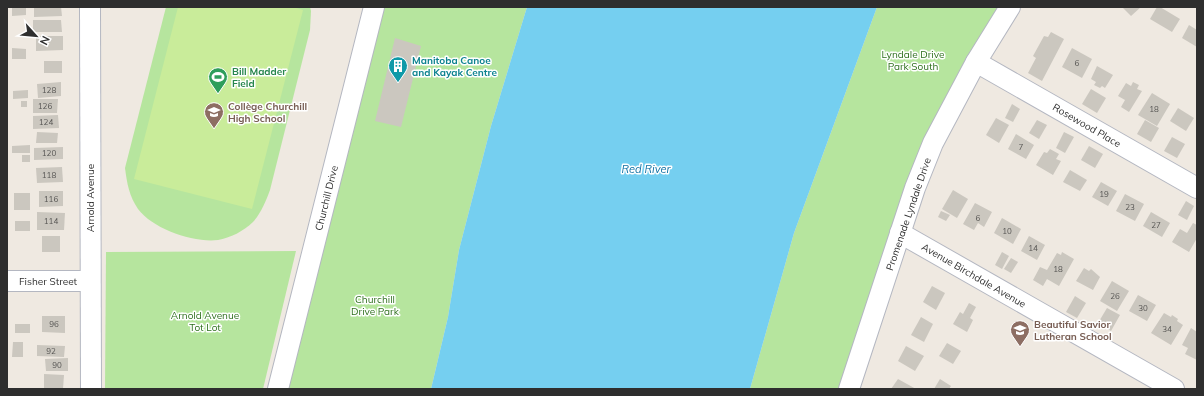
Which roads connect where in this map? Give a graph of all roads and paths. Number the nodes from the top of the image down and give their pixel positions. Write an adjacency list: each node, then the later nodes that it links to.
1 (90, 7): 8 (street, Arnold Avenue)
2 (374, 7): 10 (street, Churchill Drive)
3 (1010, 7): 4 (street, Promenade Lyndale Drive)
4 (976, 62): 5 (street, Rosewood Place); 6 (street, Promenade Lyndale Drive)
5 (1197, 188)
6 (900, 233): 11 (street, Promenade Lyndale Drive); 12 (street, Avenue Birchdale Avenue)
7 (7, 281): 8 (street, Fisher Street)
8 (90, 281): 9 (street, Arnold Avenue)
9 (91, 389)
10 (278, 389)
11 (849, 389)
12 (1174, 389)

